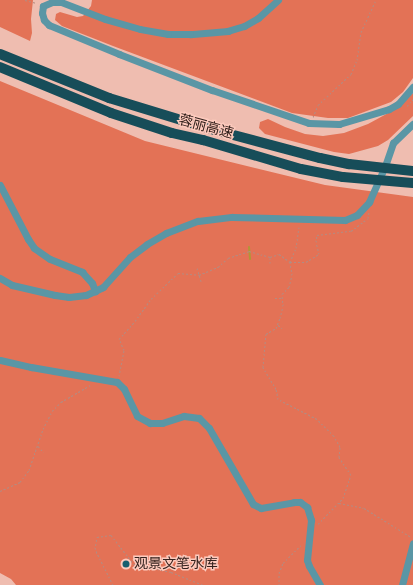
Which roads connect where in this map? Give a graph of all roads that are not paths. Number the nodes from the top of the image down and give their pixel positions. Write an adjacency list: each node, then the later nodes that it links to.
1 (278, 0): 4 (street)
2 (0, 54): 6 (highway, 蓉丽高速, bridge)
3 (0, 67): 7 (highway, 蓉丽高速, bridge)
4 (413, 87)
5 (413, 124): 10 (street)
6 (413, 171)
7 (413, 183)
8 (0, 185): 10 (street)
9 (0, 278): 10 (street)
10 (95, 292)
11 (0, 360): 13 (street)
12 (413, 543): 14 (street)
13 (320, 585)
14 (402, 585)

